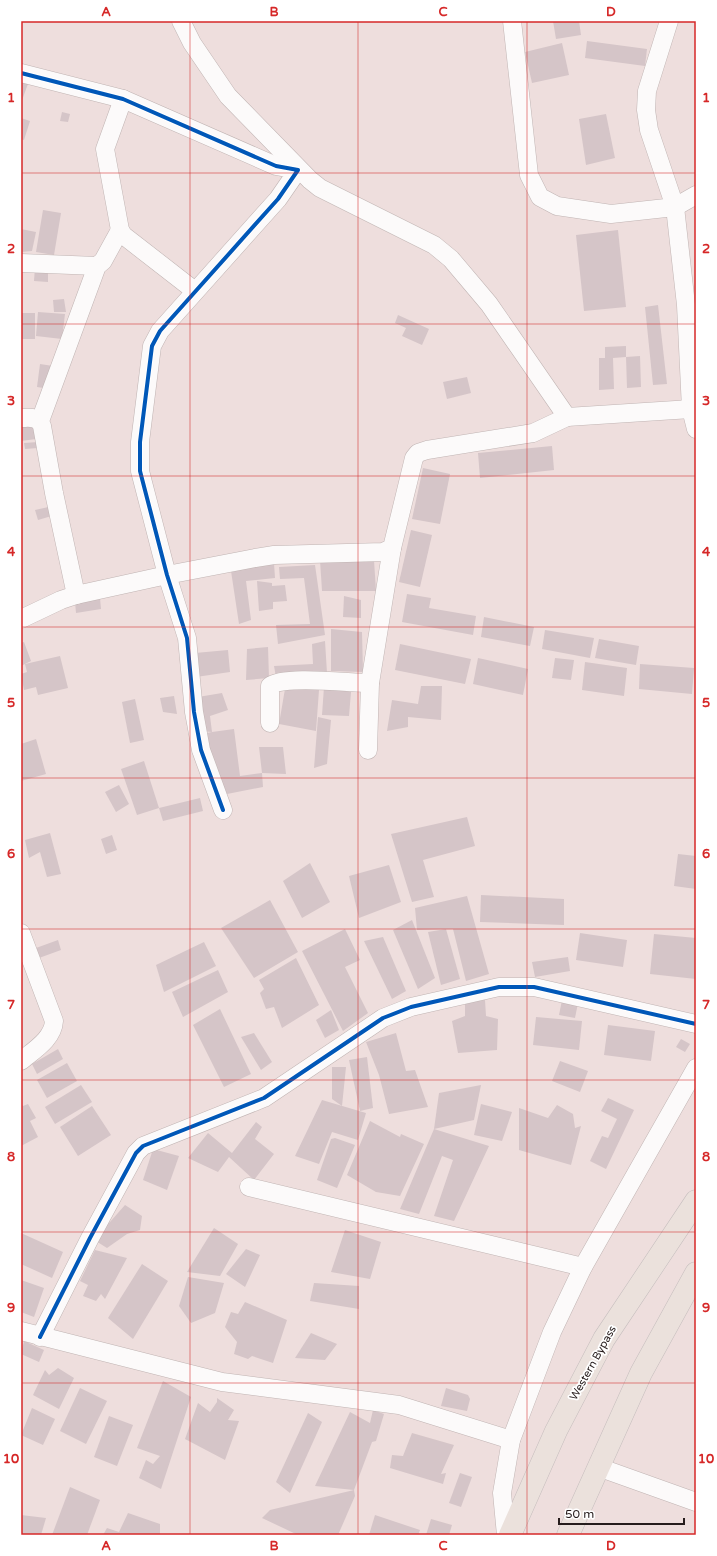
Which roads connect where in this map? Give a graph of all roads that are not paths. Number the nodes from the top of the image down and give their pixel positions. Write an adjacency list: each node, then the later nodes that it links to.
1 (181, 21): 6 (street)
2 (512, 21): 8 (street)
3 (669, 21): 8 (street)
4 (21, 73): 5 (street)
5 (123, 98): 6 (street); 9 (street)
6 (298, 170): 12 (street); 15 (street)
7 (696, 195): 8 (street)
8 (675, 207): 13 (street)
9 (120, 230): 11 (street); 12 (street)
10 (21, 263): 11 (street)
11 (97, 266): 17 (street)
12 (196, 291): 20 (street)
13 (691, 305): 14 (street)
14 (691, 409): 15 (street); 18 (street)
15 (567, 417): 19 (street)
16 (21, 418): 17 (street)
17 (40, 421): 21 (street)
18 (696, 429)
19 (392, 548): 20 (street); 23 (street)
20 (167, 575): 21 (street); 26 (street)
21 (76, 595): 22 (street)
22 (21, 619)
23 (370, 683): 24 (street); 25 (street)
24 (270, 723)
25 (368, 750)
26 (222, 810)
27 (21, 933): 29 (street)
28 (696, 1024): 36 (street)
29 (21, 1061)
30 (696, 1068): 33 (street)
31 (249, 1187): 33 (street)
32 (696, 1201): 41 (main road, Western Bypass)
33 (583, 1267): 37 (street)
34 (696, 1273): 38 (main road)
35 (21, 1331): 36 (street)
36 (40, 1337): 37 (street)
37 (511, 1440): 40 (street)
38 (598, 1467): 39 (street); 42 (main road)
39 (696, 1502)
40 (506, 1535)
41 (510, 1535)
42 (568, 1535)

